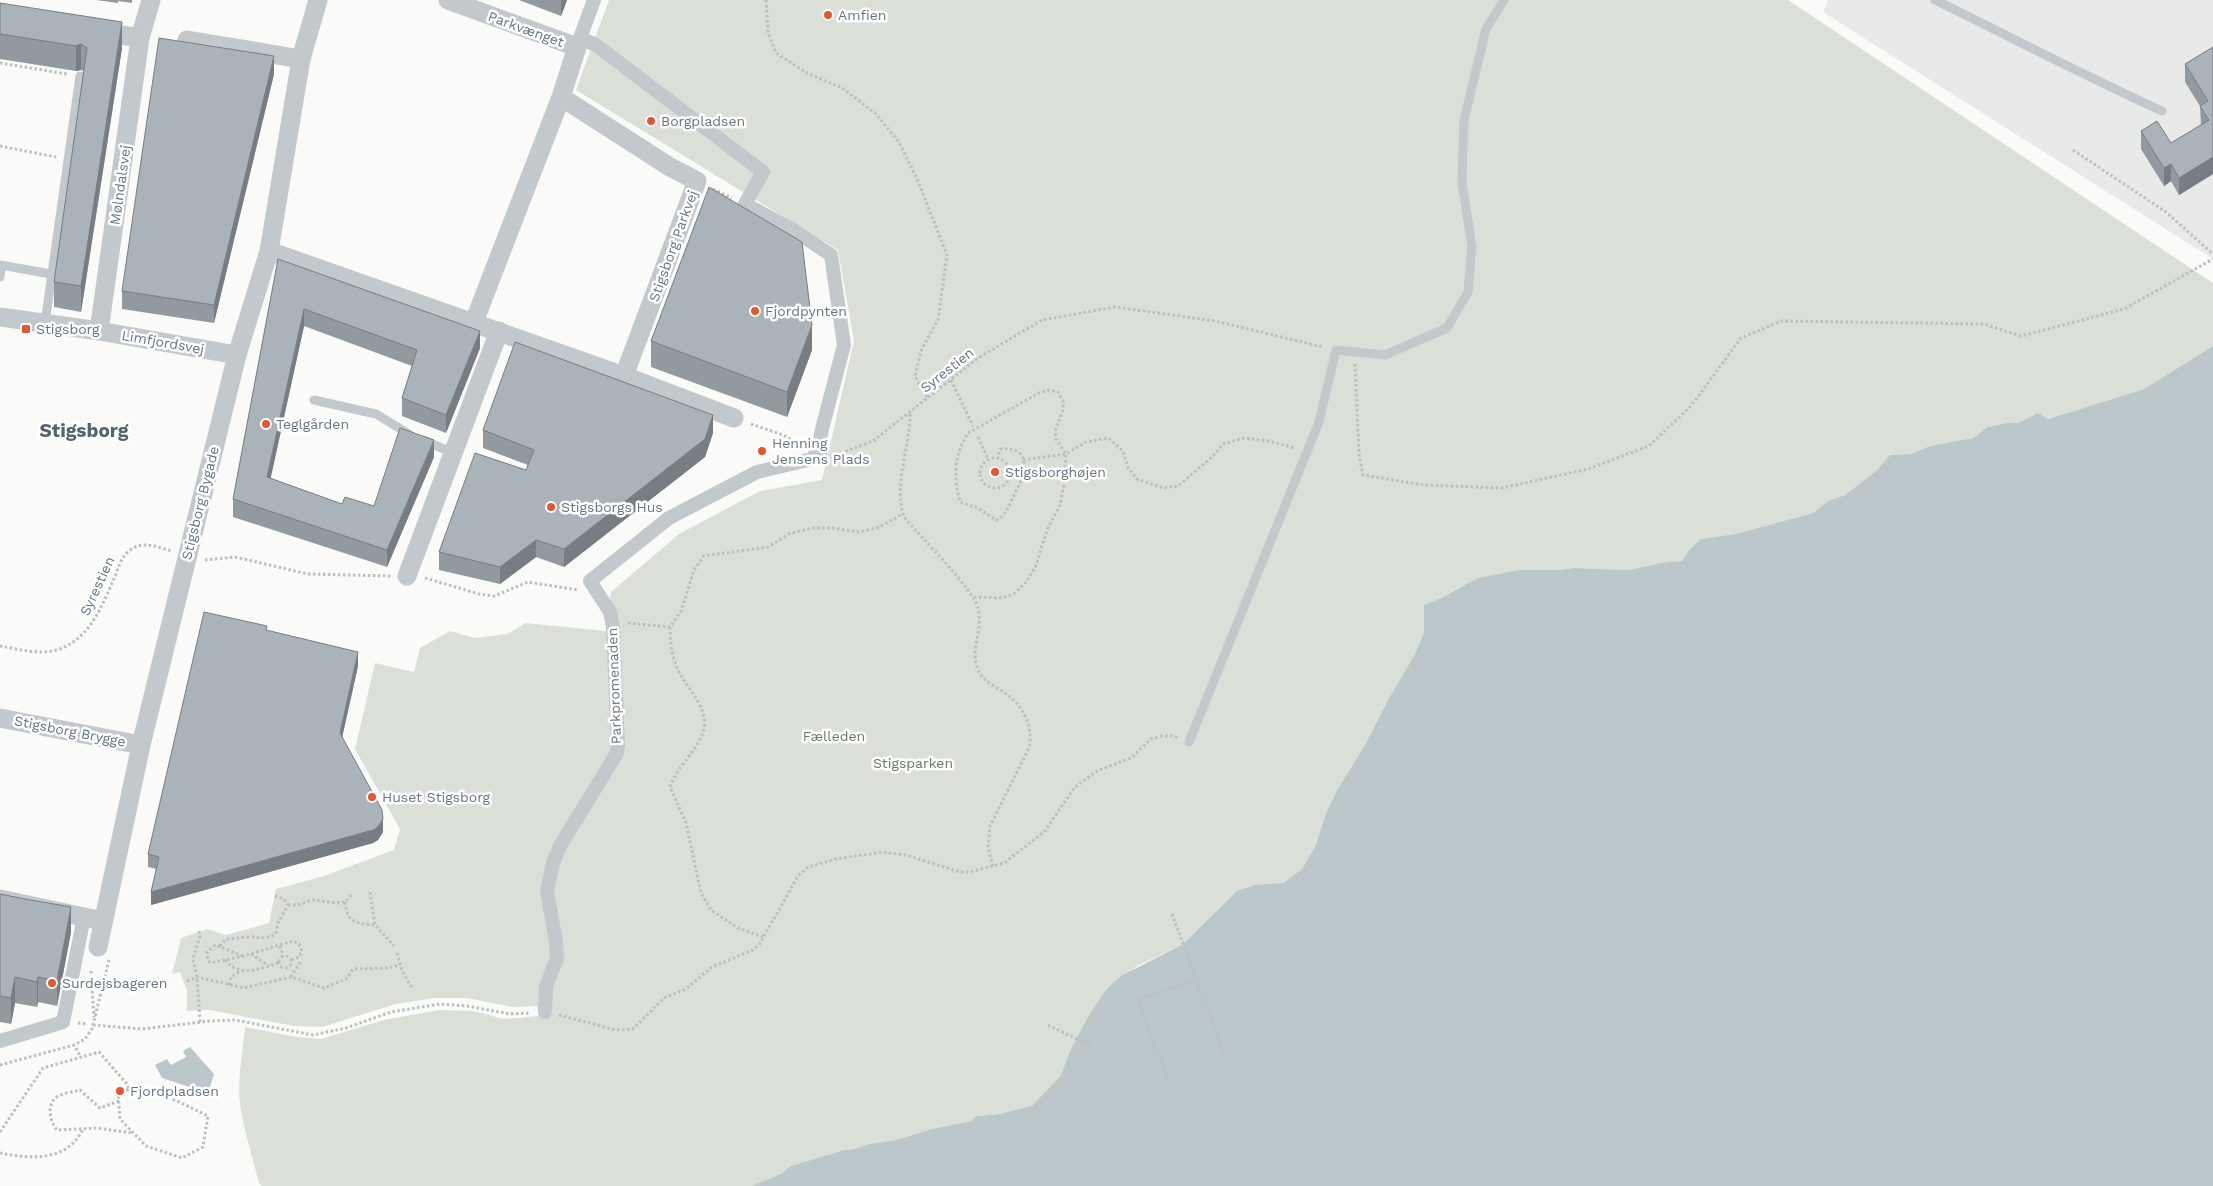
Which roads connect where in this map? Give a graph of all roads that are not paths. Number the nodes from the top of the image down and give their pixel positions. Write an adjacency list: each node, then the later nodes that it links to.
1 (150, 0): 8 (street, Mølndalsvej)
2 (318, 0): 11 (street, Stigsborg Bygade)
3 (448, 0): 10 (street, Parkvænget)
4 (594, 0): 10 (street)
5 (1504, 0): 31 (lane)
6 (1935, 0): 14 (lane)
7 (84, 28): 8 (street)
8 (140, 38): 22 (street, Mølndalsvej)
9 (188, 40): 11 (street)
10 (578, 42): 13 (street); 37 (street, Parkpromenaden)
11 (301, 59): 15 (street, Stigsborg Bygade)
12 (80, 76): 17 (lane)
13 (561, 97): 20 (street); 25 (street, Stigsborg Parkvej)
14 (2162, 111)
15 (269, 251): 20 (street); 24 (street, Stigsborg Bygade)
16 (1, 265): 17 (lane); 18 (lane)
17 (51, 274): 21 (lane)
18 (0, 277)
19 (0, 317): 21 (street, Limfjordsvej)
20 (474, 322): 23 (street)
21 (45, 323): 22 (street, Limfjordsvej)
22 (99, 331): 24 (street, Limfjordsvej)
23 (499, 331): 25 (street); 28 (street)
24 (237, 355): 32 (street, Stigsborg Bygade)
25 (624, 376): 27 (street)
26 (314, 400): 28 (lane)
27 (734, 418)
28 (453, 453): 29 (street)
29 (407, 576)
30 (0, 718): 32 (street, Stigsborg Brygge)
31 (1189, 742)
32 (141, 745): 35 (street, Stigsborg Bygade)
33 (2, 899): 34 (street)
34 (84, 917): 35 (street); 38 (street)
35 (103, 921): 36 (street, Stigsborg Bygade)
36 (98, 947)
37 (546, 1012)
38 (0, 1041)

